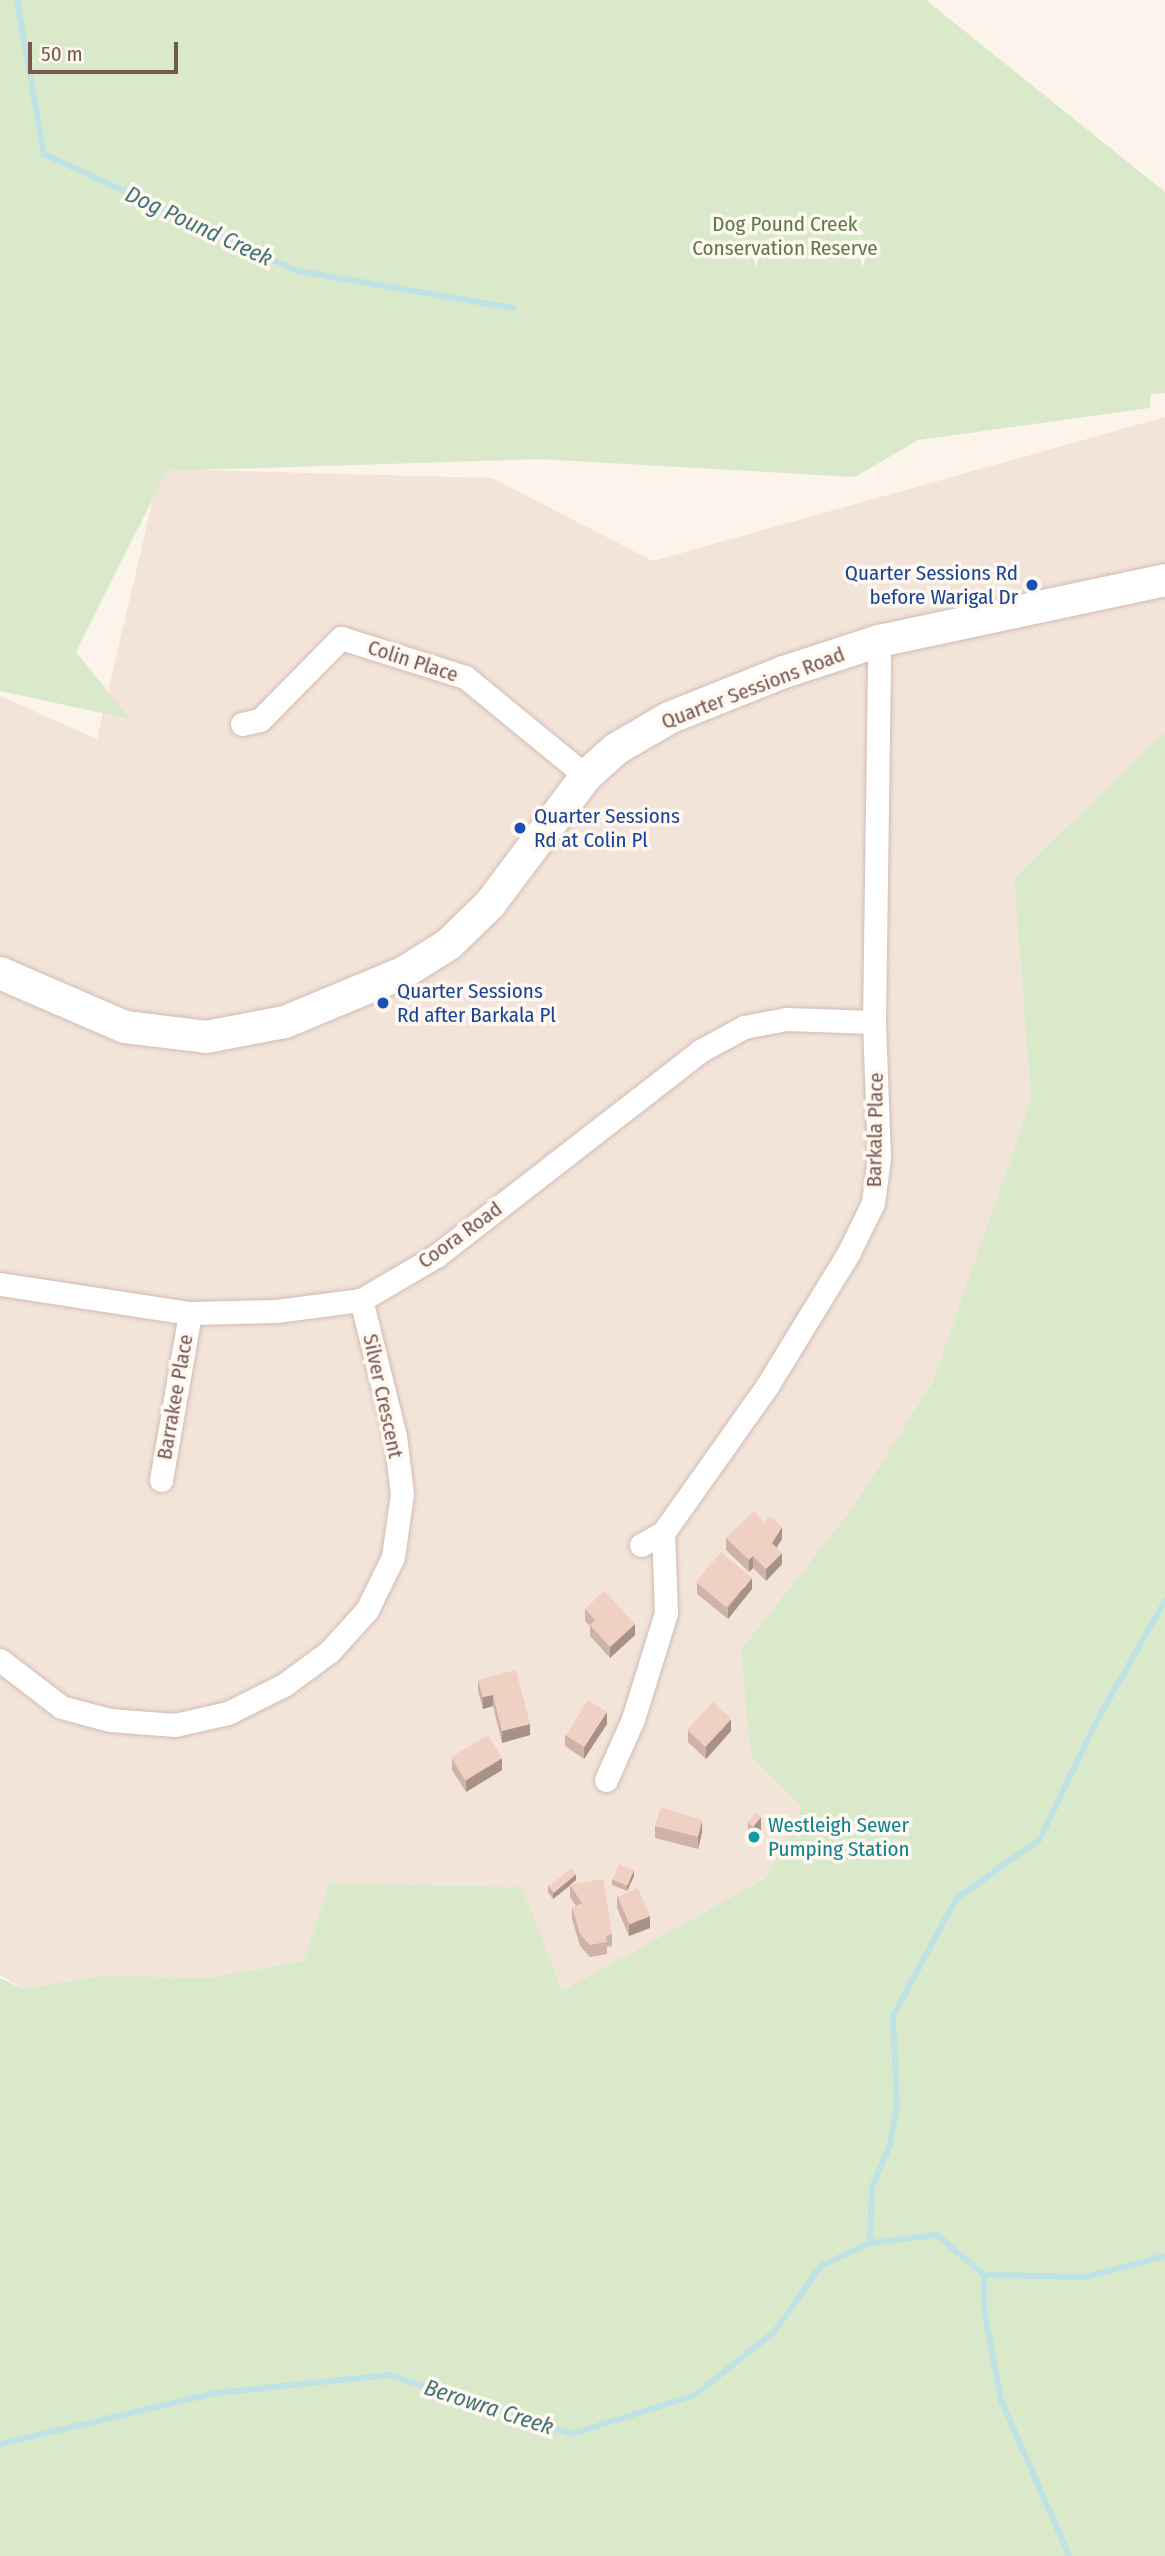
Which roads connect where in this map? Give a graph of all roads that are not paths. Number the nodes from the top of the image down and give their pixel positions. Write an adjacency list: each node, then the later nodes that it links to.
1 (1165, 580): 2 (main road, Quarter Sessions Road)
2 (879, 641): 4 (main road, Quarter Sessions Road); 6 (street, Barkala Place)
3 (242, 724): 4 (street, Colin Place)
4 (586, 776): 5 (main road, Quarter Sessions Road)
5 (0, 973)
6 (874, 1022): 8 (street, Coora Road); 11 (street, Barkala Place)
7 (0, 1284): 9 (street, Coora Road)
8 (361, 1300): 9 (street, Coora Road); 13 (street, Silver Crescent)
9 (190, 1313): 10 (street, Barrakee Place)
10 (161, 1480)
11 (663, 1533): 12 (street, Barkala Place); 14 (street)
12 (641, 1545)
13 (0, 1660)
14 (606, 1780)

